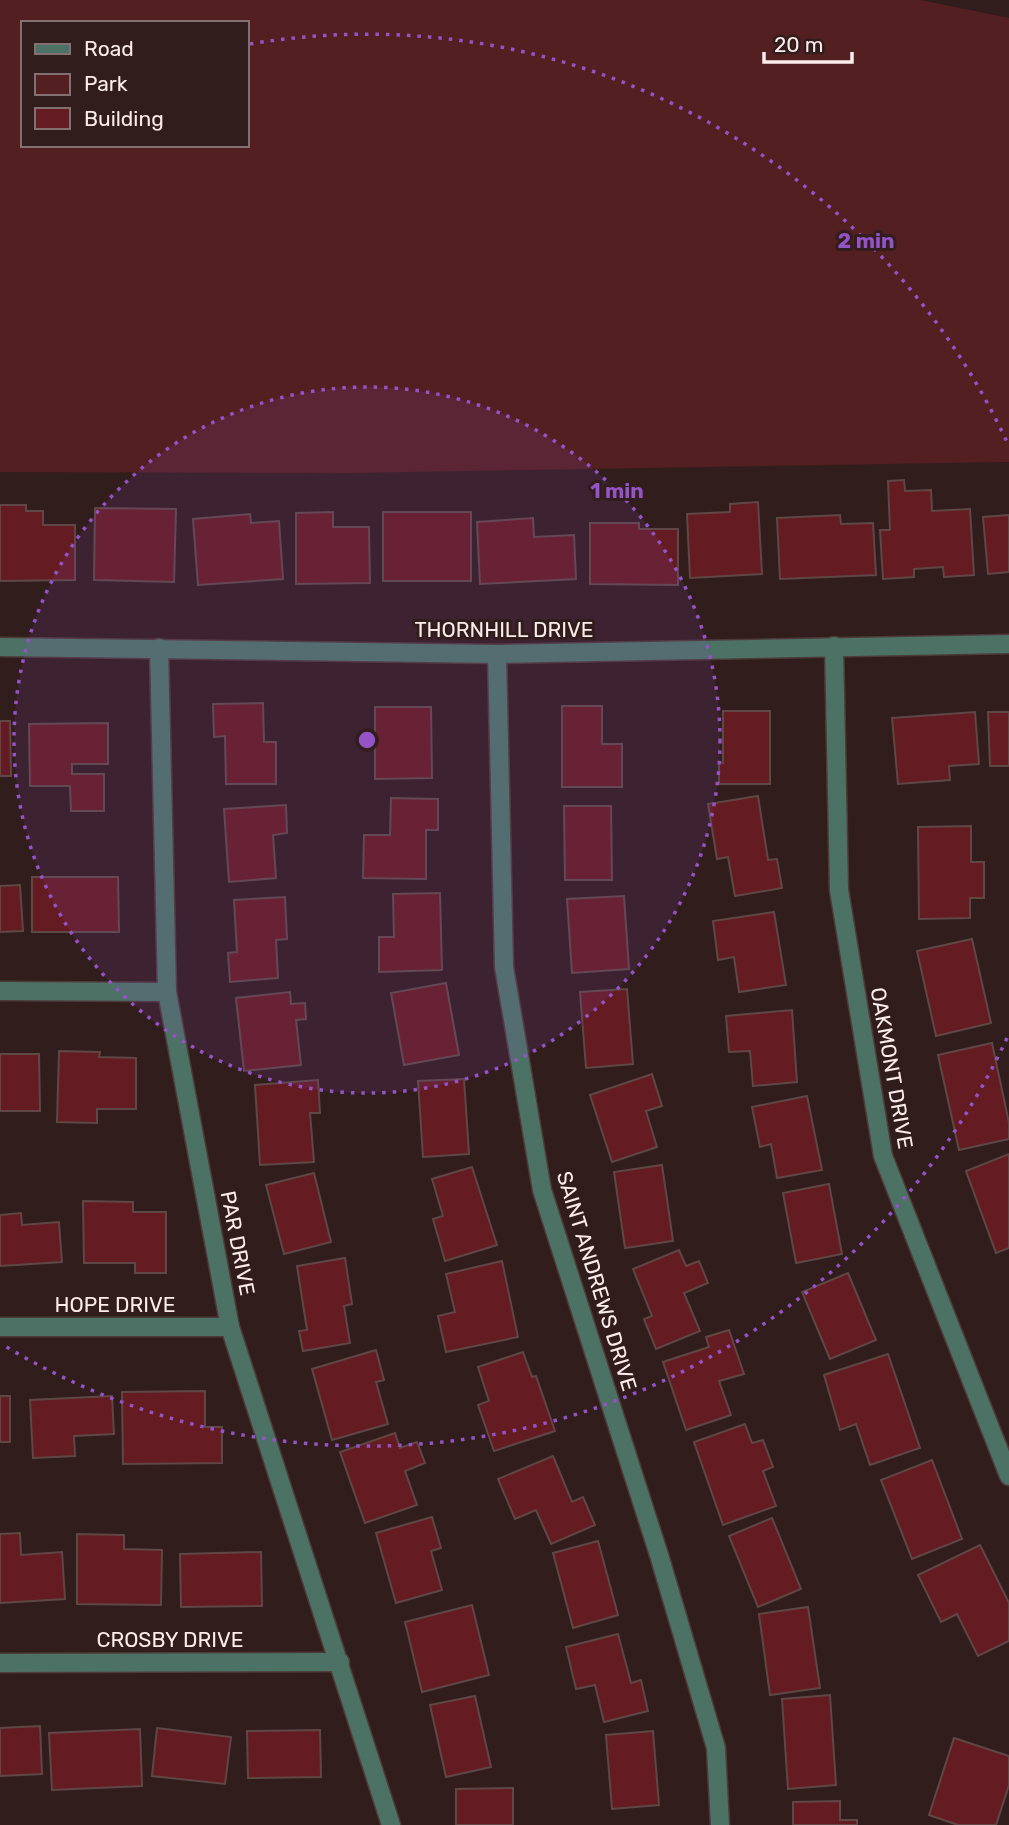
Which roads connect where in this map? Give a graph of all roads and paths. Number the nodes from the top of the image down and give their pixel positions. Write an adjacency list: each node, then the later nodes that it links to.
1 (1009, 644): 2 (street, THORNHILL DRIVE)
2 (834, 646): 5 (street, THORNHILL DRIVE); 10 (street, OAKMONT DRIVE)
3 (0, 647): 4 (street, THORNHILL DRIVE)
4 (159, 648): 5 (street, THORNHILL DRIVE); 7 (street, PAR DRIVE)
5 (497, 654): 14 (street, SAINT ANDREWS DRIVE)
6 (0, 991): 7 (street)
7 (167, 992): 9 (street, PAR DRIVE)
8 (0, 1327): 9 (street, HOPE DRIVE)
9 (230, 1327): 12 (street, PAR DRIVE)
10 (1009, 1476)
11 (0, 1662): 12 (street, CROSBY DRIVE)
12 (340, 1662): 13 (street, PAR DRIVE)
13 (391, 1825)
14 (720, 1825)

